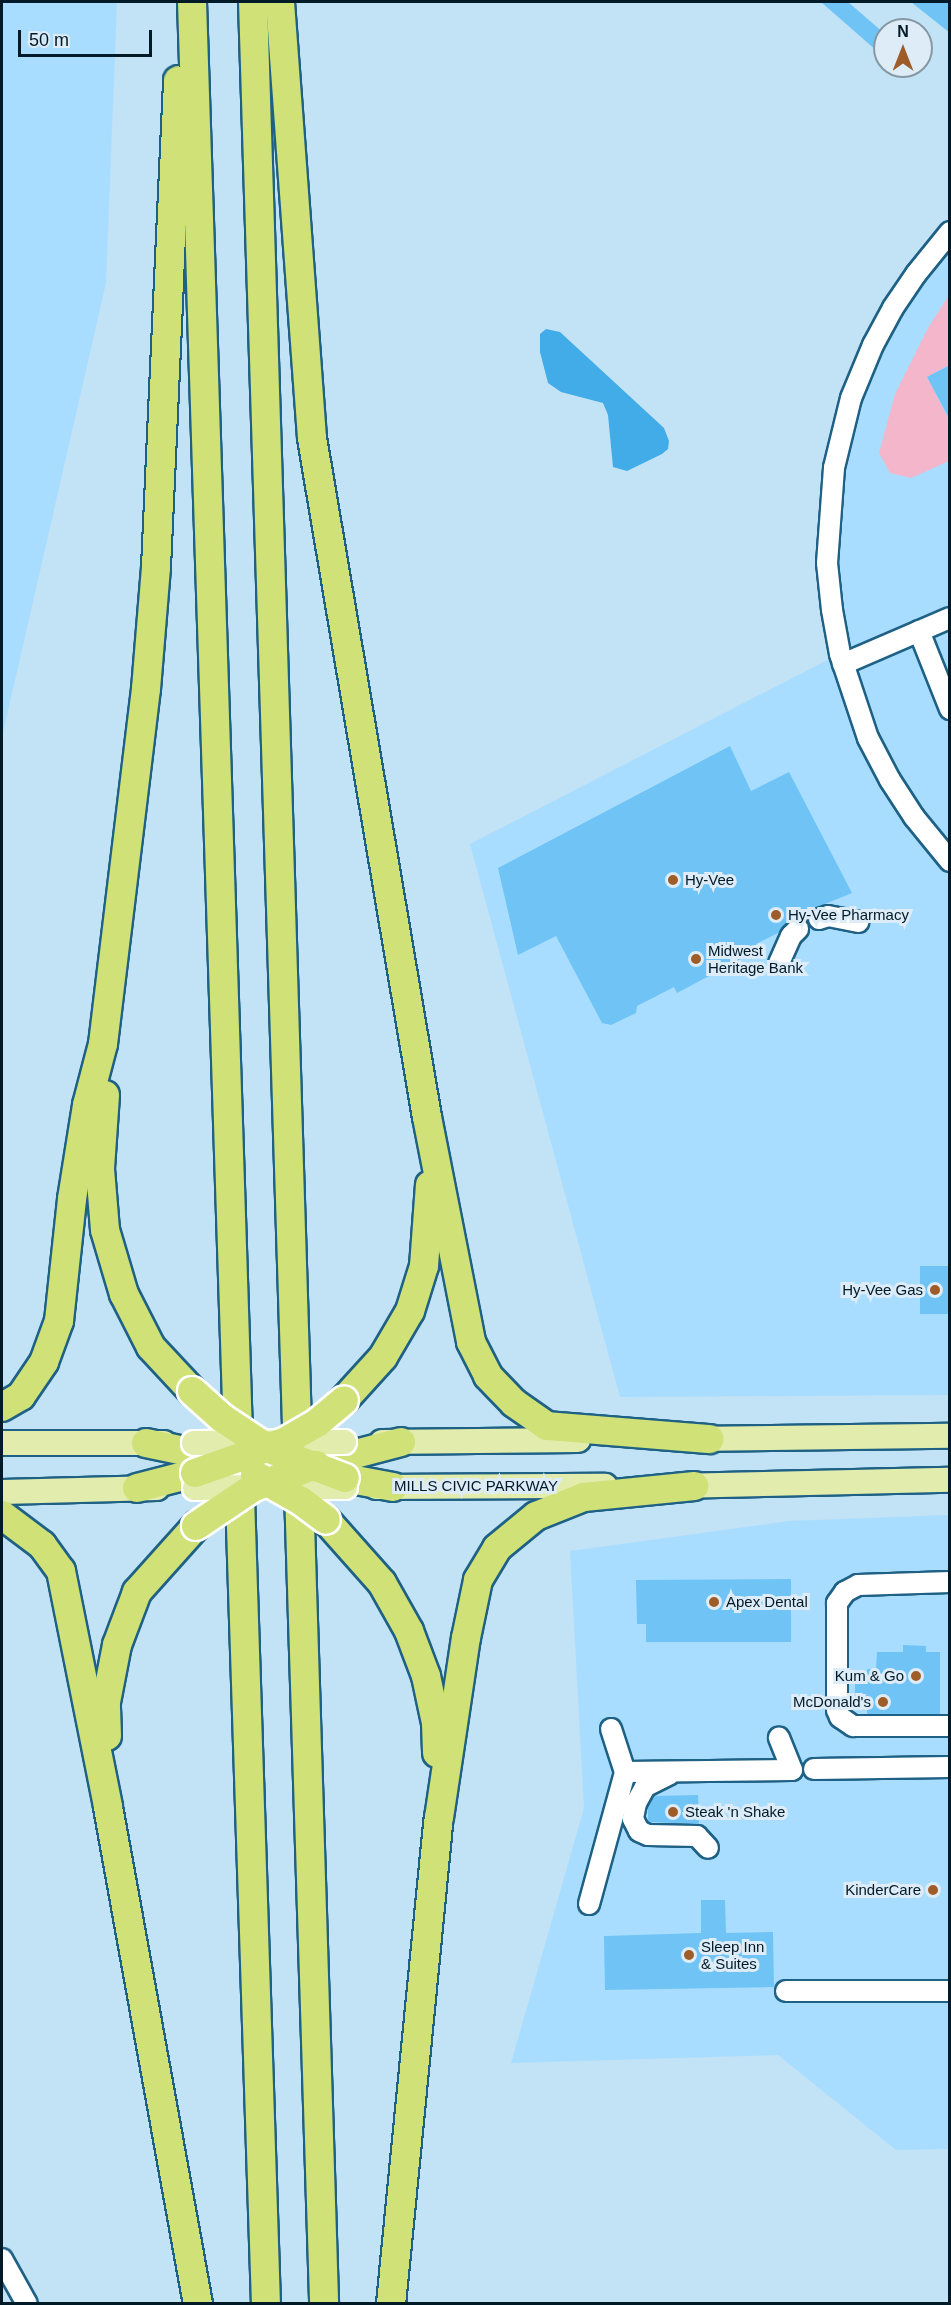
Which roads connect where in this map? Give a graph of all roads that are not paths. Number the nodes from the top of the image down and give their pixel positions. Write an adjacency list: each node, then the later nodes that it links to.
1 (191, 2): 14 (highway); 51 (highway)
2 (253, 2): 52 (highway)
3 (280, 2): 15 (highway)
4 (950, 232): 7 (street)
5 (950, 618): 6 (street)
6 (919, 631): 7 (street); 8 (street)
7 (843, 664): 9 (street)
8 (950, 708)
9 (950, 861)
10 (819, 918): 11 (street)
11 (858, 922)
12 (798, 929): 13 (street)
13 (779, 963)
14 (103, 1044): 16 (highway); 22 (highway, bridge)
15 (428, 1117): 18 (highway); 22 (highway, bridge)
16 (2, 1407)
17 (950, 1436): 18 (main road)
18 (709, 1439): 19 (main road)
19 (401, 1442): 25 (highway)
20 (2, 1443): 21 (main road)
21 (146, 1443): 24 (highway)
22 (271, 1445): 23 (highway, bridge); 24 (main road, bridge); 25 (main road, bridge); 26 (highway, bridge)
23 (226, 1463): 24 (highway, bridge); 28 (highway, bridge)
24 (194, 1464): 28 (main road, bridge); 31 (highway)
25 (345, 1466): 26 (highway, bridge); 28 (main road, bridge); 30 (highway)
26 (311, 1467): 28 (highway, bridge)
27 (950, 1480): 29 (main road, MILLS CIVIC PARKWAY)
28 (267, 1485): 42 (highway, bridge); 43 (highway, bridge)
29 (694, 1486): 30 (main road, MILLS CIVIC PARKWAY); 43 (highway)
30 (393, 1487)
31 (137, 1488): 32 (main road)
32 (2, 1492)
33 (2, 1515): 42 (highway)
34 (950, 1582): 35 (street)
35 (950, 1726)
36 (611, 1729): 40 (street)
37 (779, 1737): 41 (street)
38 (950, 1767): 39 (street)
39 (814, 1769)
40 (625, 1772): 41 (street); 45 (street)
41 (675, 1772): 44 (street)
42 (108, 1807): 50 (highway)
43 (439, 1818): 53 (highway)
44 (708, 1848)
45 (589, 1904)
46 (786, 1991): 47 (street)
47 (950, 1991)
48 (2, 2259): 49 (street)
49 (27, 2304)
50 (198, 2304)
51 (266, 2304)
52 (324, 2304)
53 (391, 2304)

